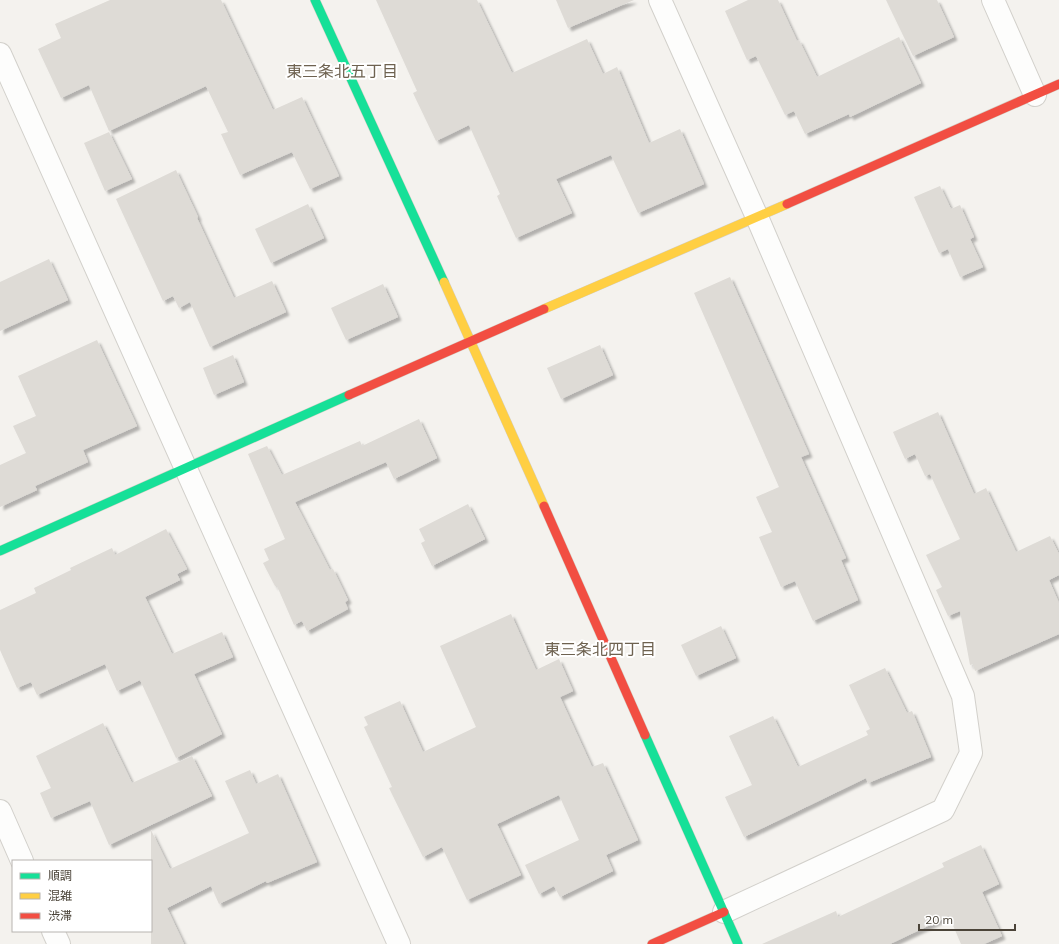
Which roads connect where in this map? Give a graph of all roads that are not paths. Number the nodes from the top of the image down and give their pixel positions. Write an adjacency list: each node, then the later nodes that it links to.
1 (315, 0): 8 (street)
2 (660, 0): 7 (street)
3 (993, 0): 6 (street)
4 (0, 54): 9 (street)
5 (1059, 84): 6 (street)
6 (1035, 95): 7 (street)
7 (757, 217): 8 (street); 13 (street)
8 (471, 341): 9 (street); 13 (street)
9 (186, 468): 10 (street); 16 (street)
10 (0, 551)
11 (0, 811): 12 (street)
12 (22, 860)
13 (724, 912): 17 (street); 18 (street)
14 (53, 932): 15 (street)
15 (59, 944)
16 (399, 944)
17 (652, 944)
18 (738, 944)

